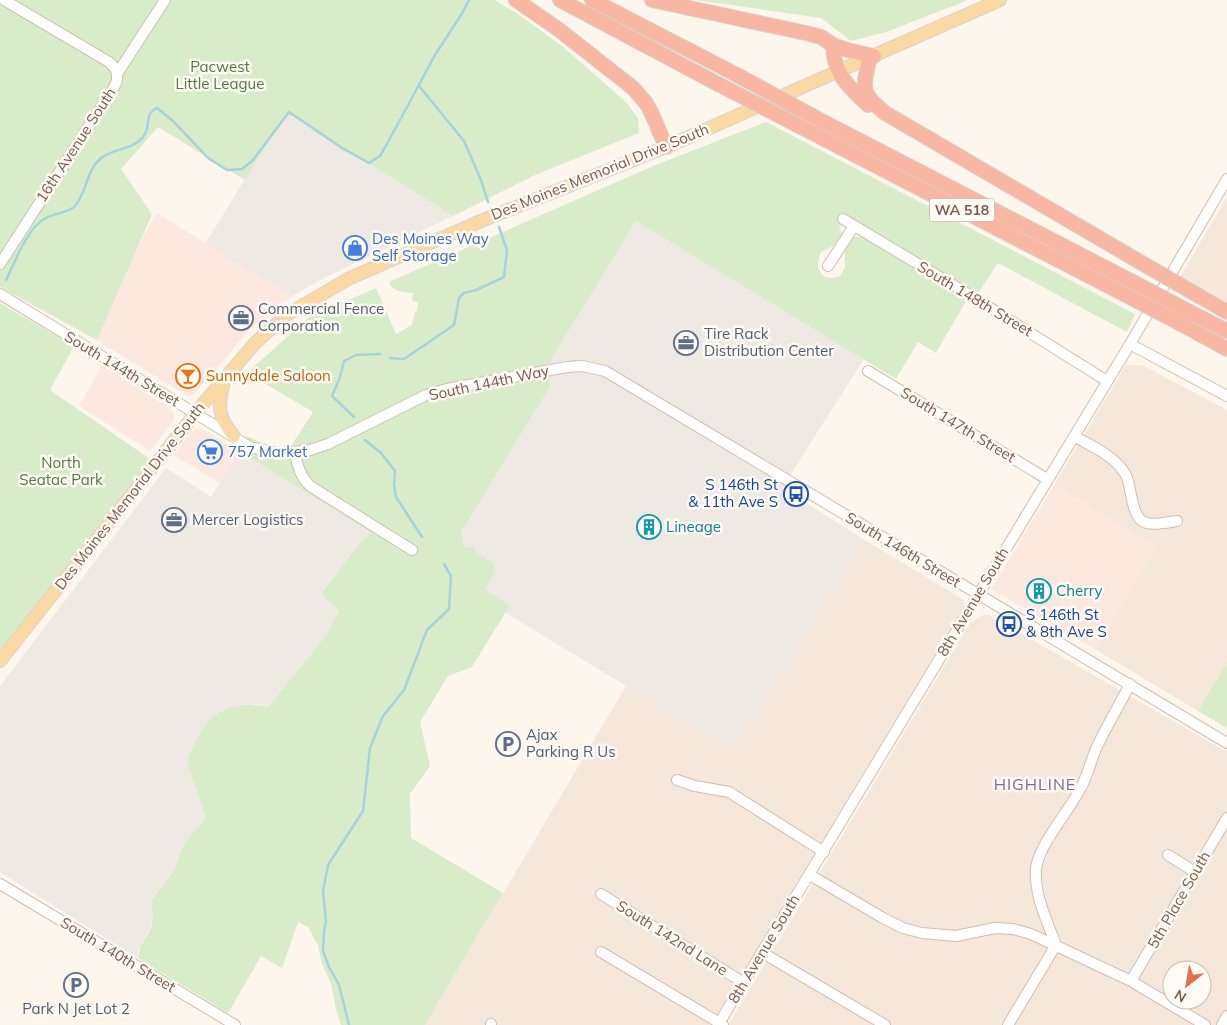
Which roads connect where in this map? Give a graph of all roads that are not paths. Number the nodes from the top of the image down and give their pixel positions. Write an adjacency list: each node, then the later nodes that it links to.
1 (4, 0): 11 (street)
2 (165, 0): 11 (street, 16th Avenue South)
3 (516, 0): 13 (highway)
4 (560, 0): 23 (highway, WA 518, bridge)
5 (592, 0): 21 (highway, WA 518, bridge)
6 (652, 0): 8 (highway)
7 (1000, 0): 9 (main road, Des Moines Memorial Drive South)
8 (833, 45): 9 (highway); 10 (highway)
9 (872, 56): 10 (main road, Des Moines Memorial Drive South); 12 (highway)
10 (837, 70): 12 (highway); 13 (main road, Des Moines Memorial Drive South)
11 (117, 74): 17 (street, 16th Avenue South)
12 (923, 136): 20 (highway, bridge)
13 (666, 147): 26 (main road, Des Moines Memorial Drive South)
14 (1227, 179): 22 (street, 8th Avenue South)
15 (843, 219): 16 (street, South 148th Street)
16 (854, 226): 18 (street); 27 (street, South 148th Street)
17 (0, 264)
18 (828, 266)
19 (0, 294): 29 (street, South 144th Street)
20 (1227, 312)
21 (1227, 331)
22 (1130, 344): 27 (street, 8th Avenue South); 28 (street)
23 (1227, 349)
24 (868, 371): 33 (street, South 147th Street)
25 (605, 372): 32 (street, South 144th Way); 36 (street, South 146th Street)
26 (224, 378): 29 (main road, Des Moines Memorial Drive South); 30 (main road)
27 (1107, 381): 31 (street, 8th Avenue South)
28 (1227, 396)
29 (195, 413): 30 (street, South 144th Street); 37 (main road, Des Moines Memorial Drive South)
30 (234, 436): 32 (street, South 144th Street)
31 (1074, 436): 33 (street, 8th Avenue South); 34 (street)
32 (295, 453): 35 (street)
33 (1047, 479): 36 (street, 8th Avenue South)
34 (1177, 521)
35 (412, 550)
36 (978, 594): 38 (street, South 146th Street); 42 (street, 8th Avenue South)
37 (0, 661)
38 (1130, 684): 39 (street, South 146th Street); 48 (street)
39 (1227, 743)
40 (677, 780): 42 (street)
41 (1227, 818): 44 (street, 5th Place South)
42 (824, 852): 45 (street, 8th Avenue South)
43 (1168, 856): 44 (street)
44 (1195, 872): 51 (street, 5th Place South)
45 (810, 874): 48 (street); 50 (street, 8th Avenue South)
46 (0, 884): 55 (street, South 140th Street)
47 (601, 894): 52 (street, South 142nd Lane)
48 (1056, 945): 51 (street); 57 (street)
49 (601, 952): 54 (street)
50 (762, 953): 52 (street, 8th Avenue South); 56 (street)
51 (1131, 981): 58 (street)
52 (744, 982): 54 (street, 8th Avenue South)
53 (1227, 1016): 59 (street)
54 (720, 1024)
55 (235, 1025)
56 (885, 1025)
57 (1008, 1025)
58 (1205, 1025)
59 (1222, 1025)

